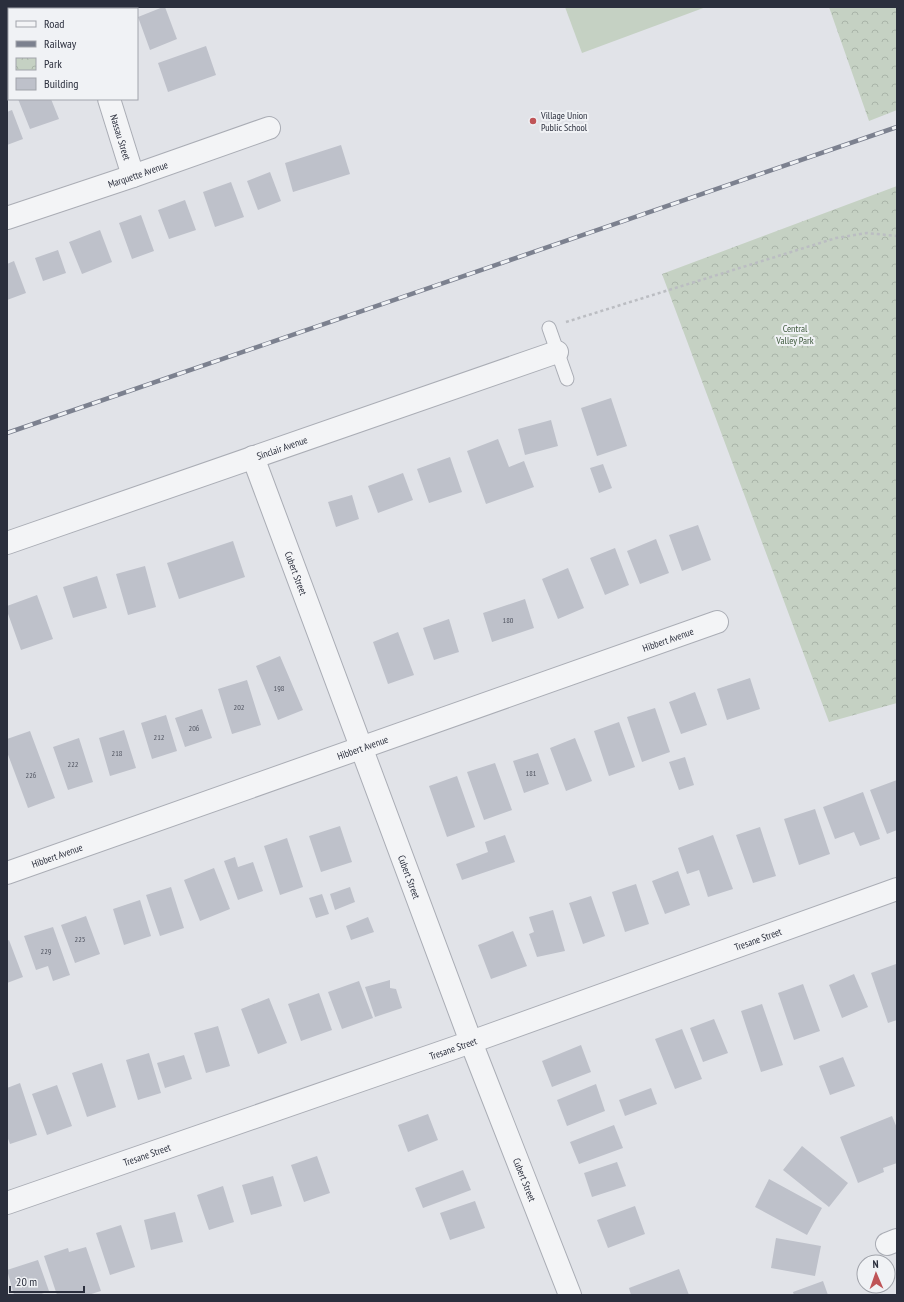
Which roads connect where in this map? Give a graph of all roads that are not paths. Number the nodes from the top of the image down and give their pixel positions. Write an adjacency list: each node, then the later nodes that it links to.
1 (109, 100): 3 (street, Nassau Street)
2 (268, 128): 3 (street, Marquette Avenue)
3 (133, 176): 4 (street, Marquette Avenue)
4 (7, 218)
5 (549, 328): 6 (lane)
6 (557, 352): 7 (lane); 8 (street, Sinclair Avenue)
7 (566, 379)
8 (253, 457): 9 (street, Sinclair Avenue); 11 (street, Cubert Street)
9 (7, 543)
10 (717, 622): 11 (street, Hibbert Avenue)
11 (360, 747): 12 (street, Hibbert Avenue); 14 (street, Cubert Street)
12 (7, 873)
13 (897, 889): 14 (street, Tresane Street)
14 (471, 1042): 15 (street, Tresane Street); 16 (street, Cubert Street)
15 (7, 1203)
16 (570, 1295)

